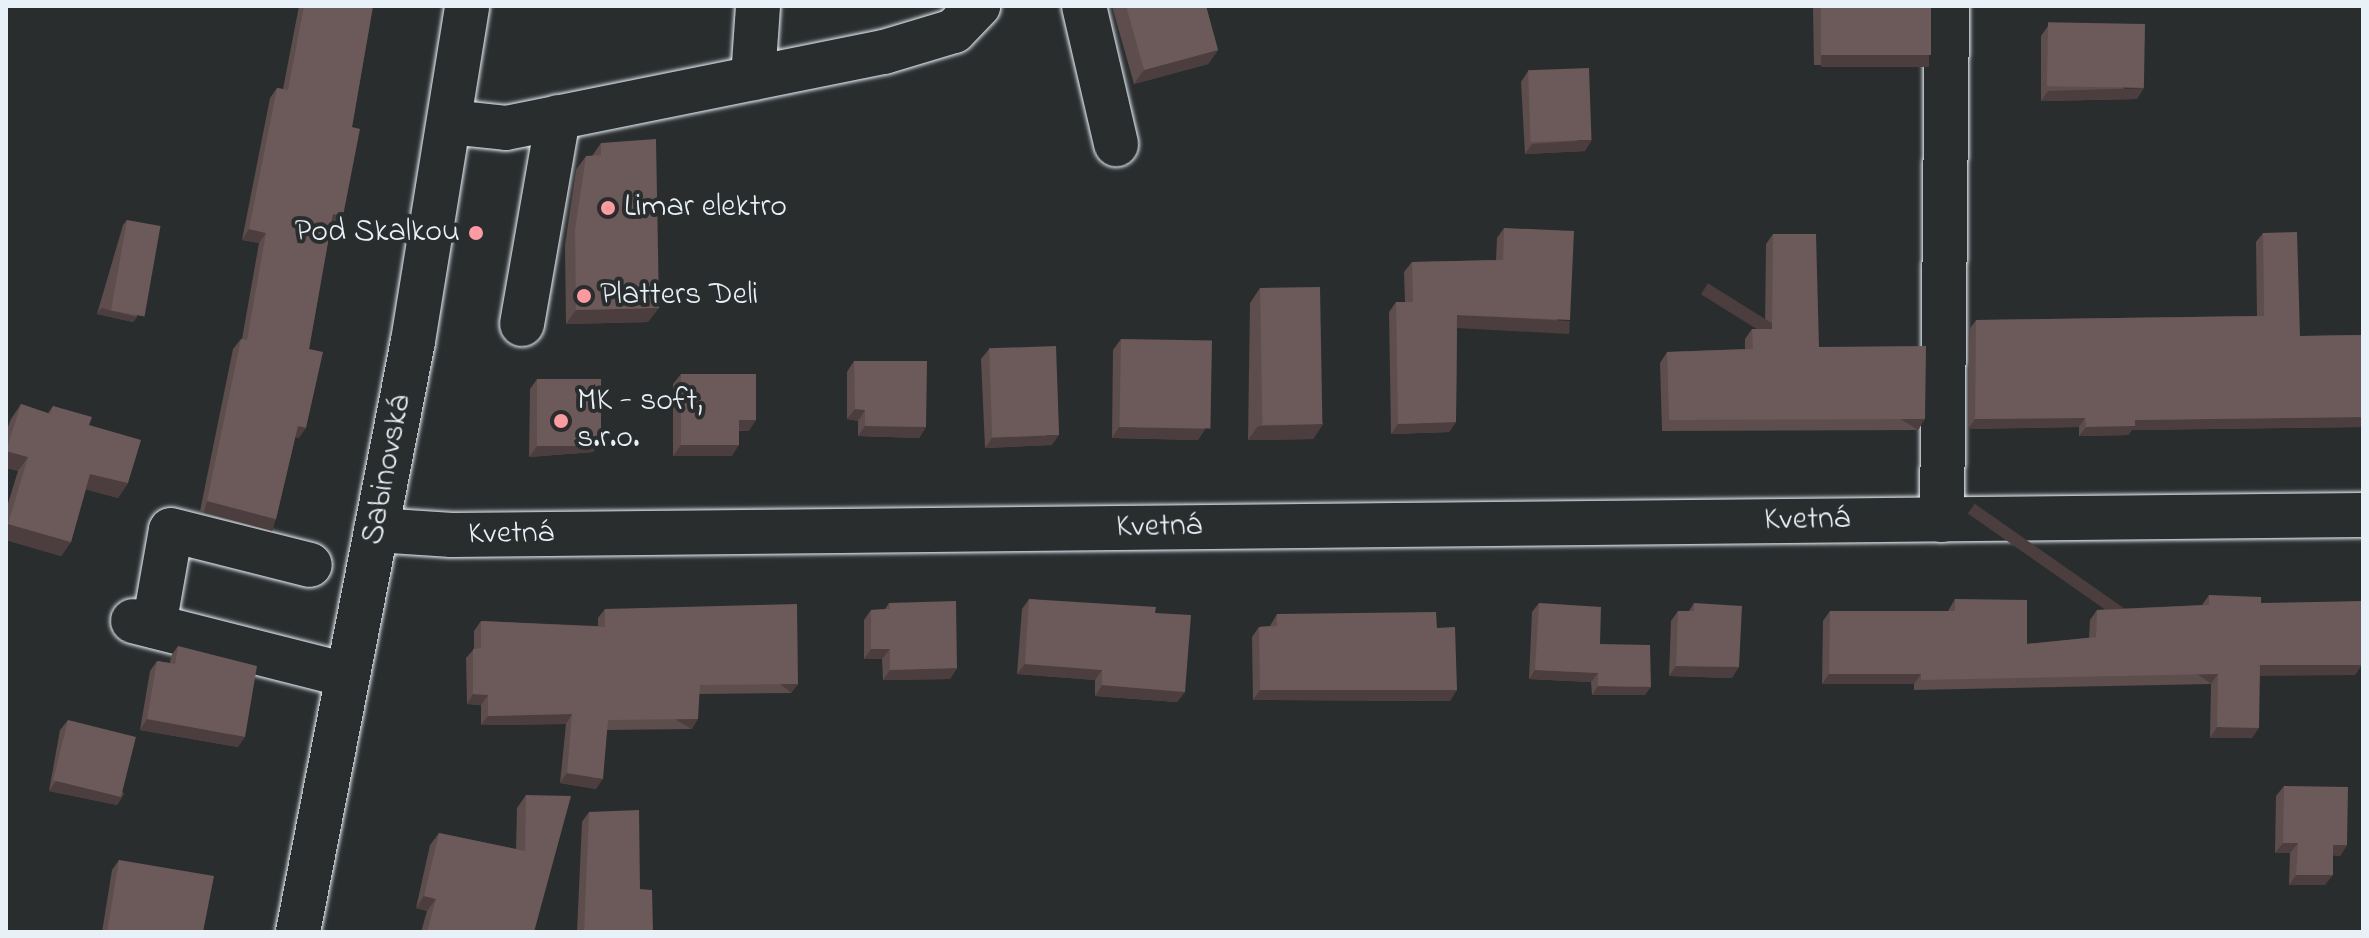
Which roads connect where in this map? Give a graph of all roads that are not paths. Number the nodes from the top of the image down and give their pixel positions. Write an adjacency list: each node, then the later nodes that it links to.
1 (467, 6): 8 (street, Sabinovská)
2 (758, 6): 6 (street)
3 (978, 6): 6 (street)
4 (1084, 6): 9 (street)
5 (1947, 6): 12 (street)
6 (753, 78): 7 (street)
7 (558, 117): 8 (street); 10 (street)
8 (450, 122): 13 (street, Sabinovská)
9 (1116, 144)
10 (522, 324)
11 (2363, 515): 12 (street, Kvetná)
12 (1942, 520): 13 (street, Kvetná)
13 (376, 530): 15 (street, Sabinovská)
14 (310, 565): 15 (street)
15 (347, 675): 16 (street, Sabinovská)
16 (298, 932)

